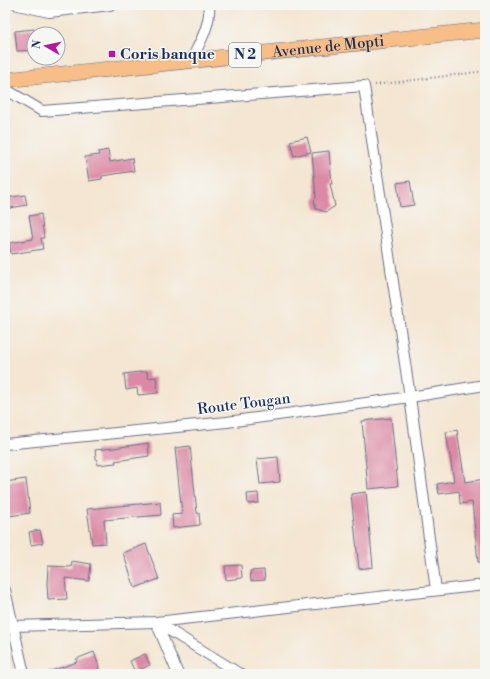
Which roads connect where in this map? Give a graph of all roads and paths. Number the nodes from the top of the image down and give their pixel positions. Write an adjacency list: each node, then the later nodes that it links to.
1 (18, 5): 2 (street)
2 (110, 5)
3 (209, 5): 5 (street)
4 (485, 30): 5 (main road, Avenue de Mopti / N 2)
5 (191, 61): 7 (main road, Avenue de Mopti / N 2)
6 (485, 70): 8 (path)
7 (5, 80)
8 (364, 86): 9 (street); 11 (street)
9 (5, 90)
10 (485, 385): 11 (street, Route Tougan)
11 (410, 397): 12 (street, Route Tougan); 15 (street)
12 (5, 444)
13 (485, 585): 15 (street)
14 (5, 590): 17 (street)
15 (436, 590): 16 (street)
16 (156, 622): 17 (street); 19 (street); 20 (street)
17 (13, 626): 18 (street)
18 (24, 674)
19 (178, 674)
20 (240, 674)

